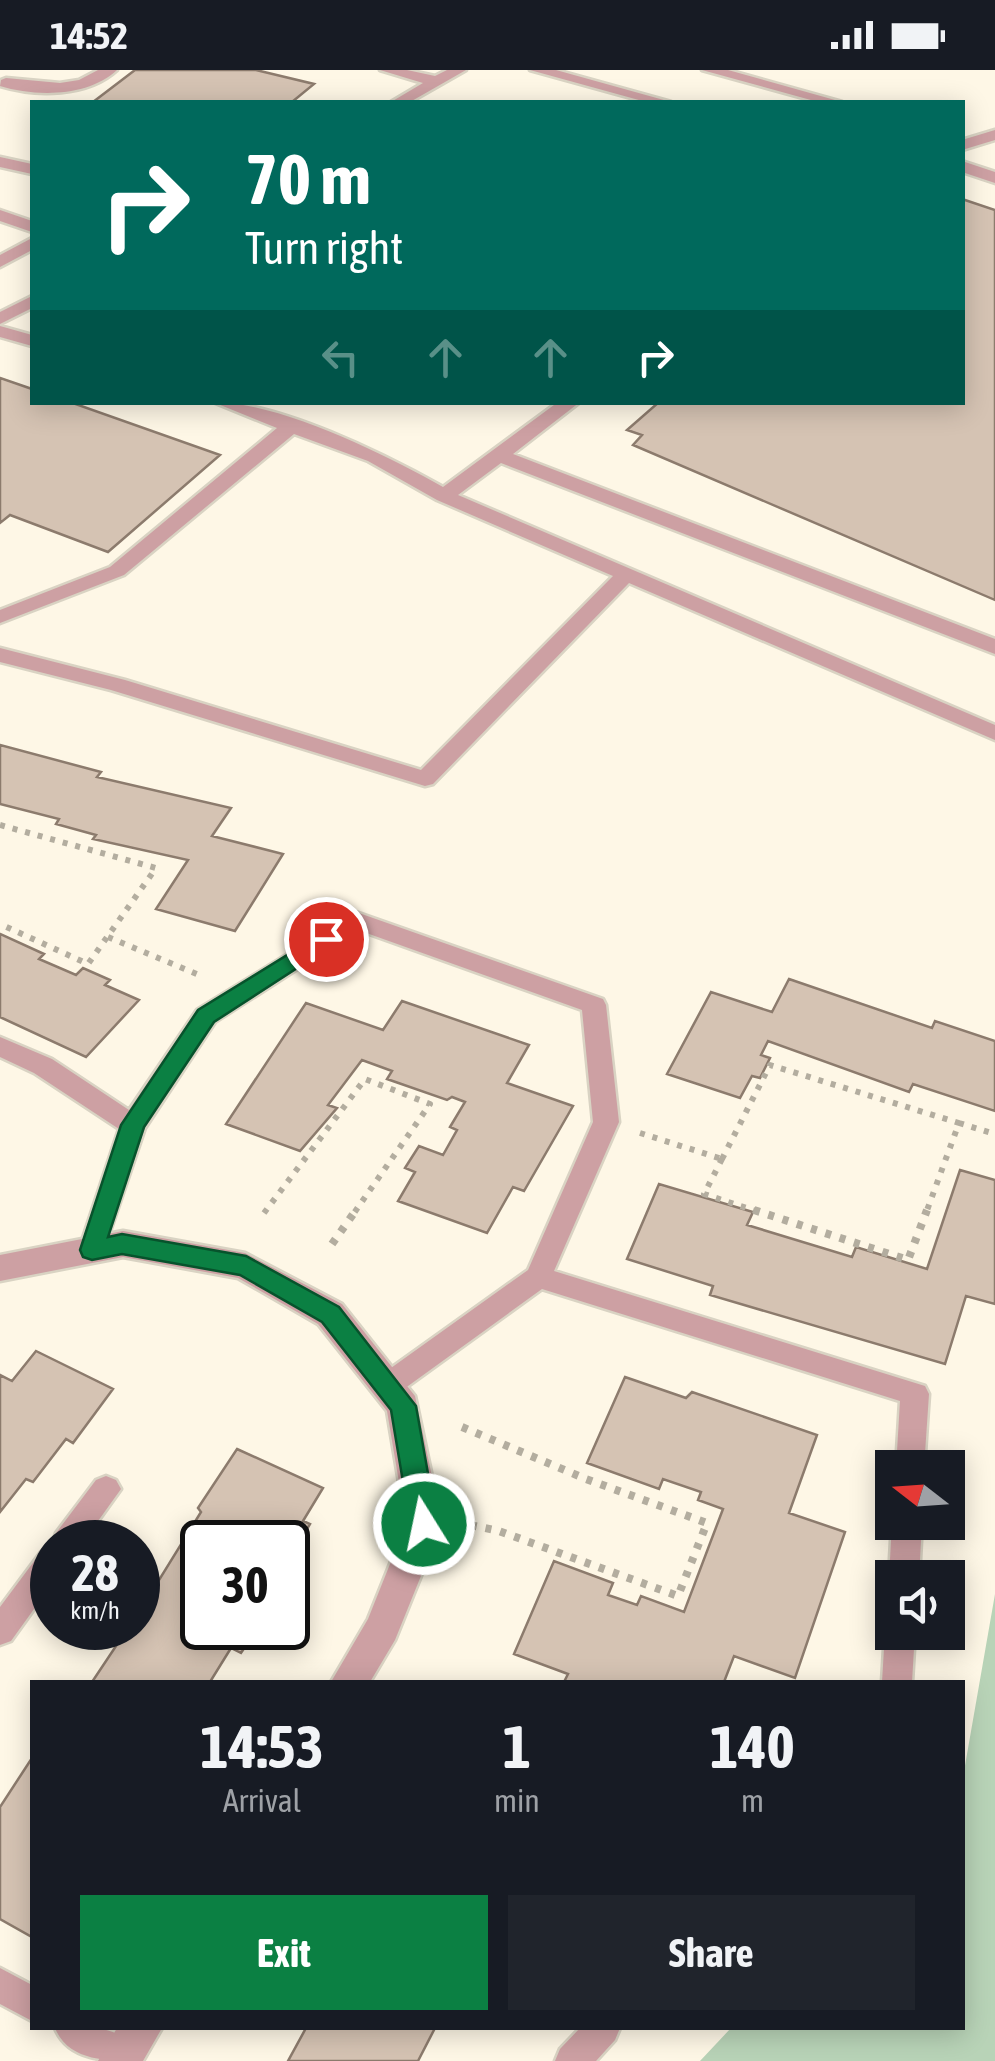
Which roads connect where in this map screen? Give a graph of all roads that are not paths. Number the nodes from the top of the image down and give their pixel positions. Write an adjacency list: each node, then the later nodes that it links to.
1 (33, 70): 8 (lane)
2 (109, 70): 8 (lane)
3 (388, 70): 7 (lane)
4 (458, 70): 7 (lane)
5 (538, 70): 10 (lane)
6 (710, 70): 11 (lane)
7 (434, 80): 9 (lane)
8 (3, 84)
9 (402, 100)
10 (655, 100)
11 (826, 100)
12 (995, 135): 13 (lane)
13 (967, 140)
14 (0, 162): 16 (lane)
15 (965, 167): 17 (lane)
16 (30, 169)
17 (995, 178)
18 (0, 214): 19 (lane)
19 (30, 226)
20 (30, 243): 21 (lane)
21 (0, 262)
22 (30, 303): 23 (lane)
23 (0, 319)
24 (0, 330): 25 (lane)
25 (30, 340)
26 (231, 405): 28 (lane)
27 (566, 405): 29 (lane)
28 (293, 426): 30 (lane); 32 (lane)
29 (499, 455): 30 (lane); 33 (lane)
30 (444, 496): 31 (lane)
31 (626, 575): 34 (lane); 35 (lane)
32 (0, 617)
33 (995, 647)
34 (0, 655)
35 (995, 733)
36 (0, 1046): 37 (lane)
37 (133, 1125): 38 (lane); 40 (lane)
38 (92, 1250): 39 (street); 41 (street)
39 (0, 1268)
40 (538, 1276): 41 (lane); 42 (lane)
41 (388, 1386): 48 (street)
42 (911, 1450)
43 (106, 1489): 44 (lane)
44 (83, 1520)
45 (30, 1591): 46 (lane)
46 (0, 1631)
47 (899, 1650): 49 (lane)
48 (351, 1680)
49 (898, 1680)
50 (0, 1985): 51 (lane)
51 (30, 2003)
52 (78, 2030): 54 (lane)
53 (601, 2030): 55 (lane)
54 (127, 2048)
55 (572, 2061)

